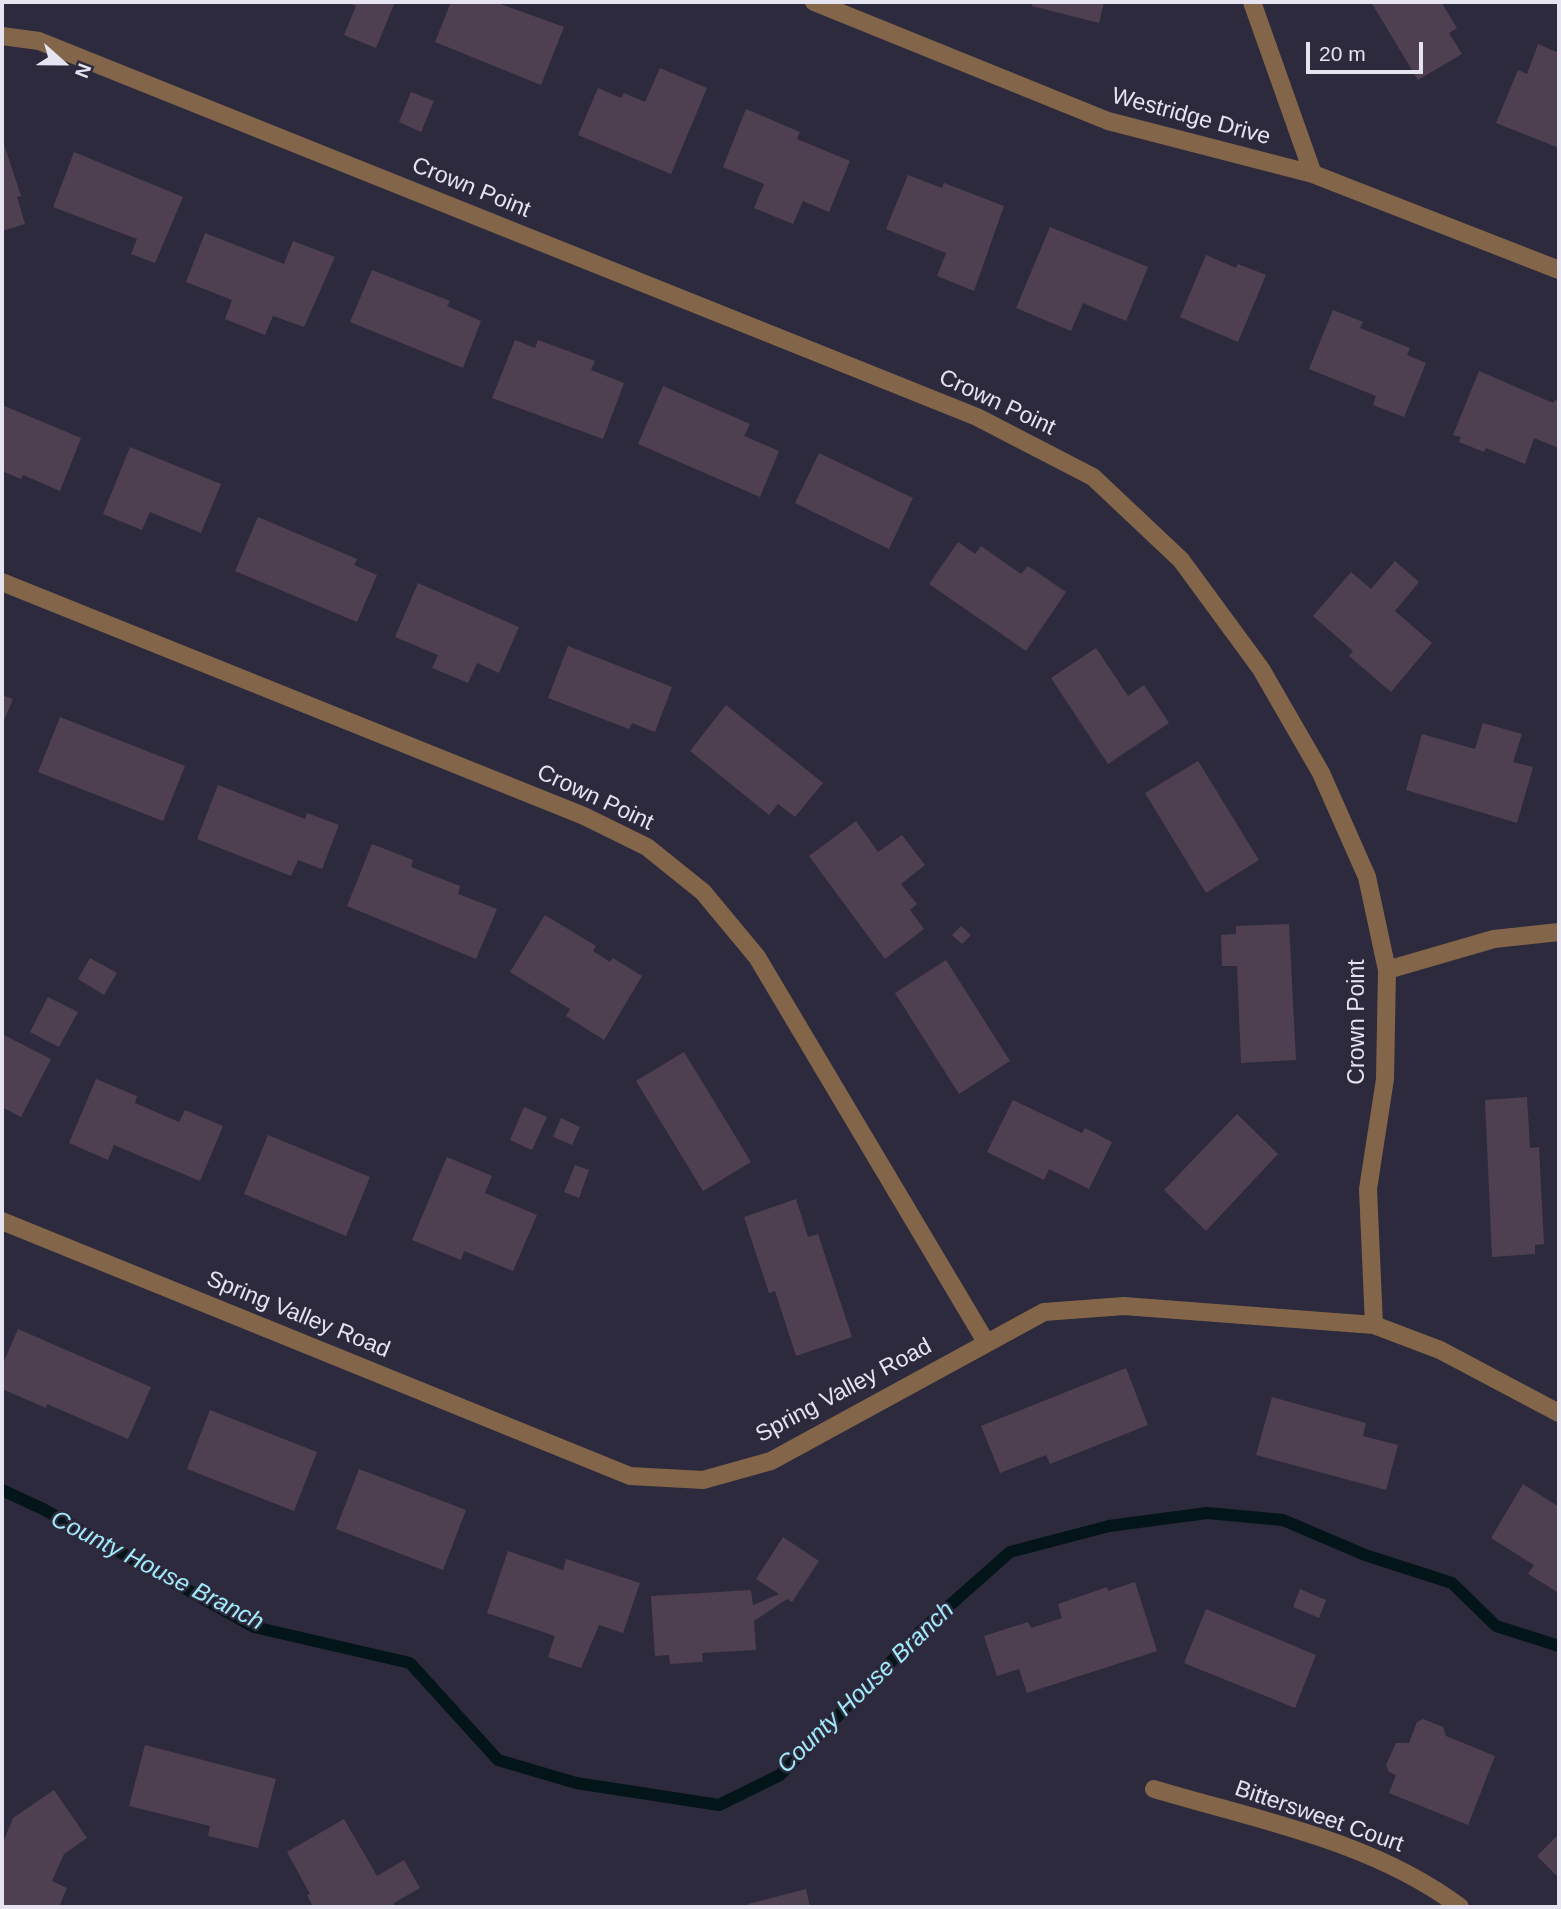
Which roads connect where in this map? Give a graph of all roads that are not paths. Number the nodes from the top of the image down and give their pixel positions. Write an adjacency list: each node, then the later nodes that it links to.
1 (814, 2): 4 (street, Westridge Drive)
2 (1252, 2): 4 (street)
3 (2, 36): 8 (street, Crown Point)
4 (1313, 174): 5 (street, Westridge Drive)
5 (1559, 270)
6 (2, 582): 11 (street, Crown Point)
7 (1559, 932): 8 (street)
8 (1387, 970): 10 (street, Crown Point)
9 (2, 1221): 11 (street, Spring Valley Road)
10 (1374, 1325): 11 (street, Spring Valley Road); 12 (street, Spring Valley Road)
11 (986, 1342)
12 (1559, 1413)
13 (1154, 1789): 14 (street, Bittersweet Court)
14 (1460, 1907)

